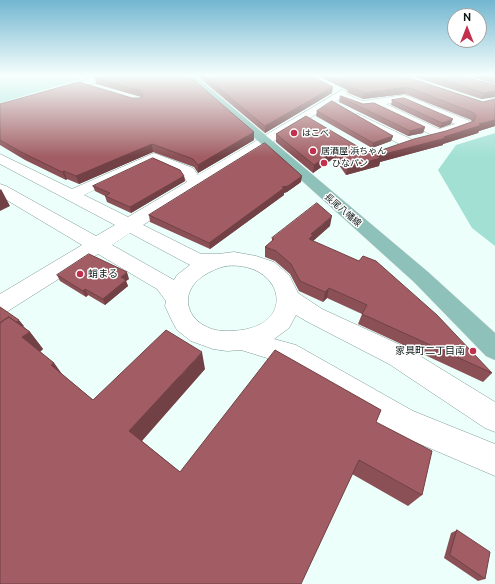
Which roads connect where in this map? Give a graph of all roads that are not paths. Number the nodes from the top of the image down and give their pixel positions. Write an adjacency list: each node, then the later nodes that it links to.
1 (19, 102): 9 (street)
2 (220, 102): 15 (main road, 長尾八幡線)
3 (327, 102): 10 (street)
4 (331, 102): 16 (street)
5 (359, 102): 8 (street)
6 (380, 102): 8 (street)
7 (414, 102): 13 (street)
8 (376, 103): 14 (street)
9 (0, 108)
10 (305, 116): 12 (street); 15 (street)
11 (480, 121): 13 (street)
12 (319, 124)
13 (466, 124): 14 (street)
14 (439, 134): 16 (street)
15 (265, 141): 20 (street); 31 (main road, 長尾八幡線)
16 (406, 142): 17 (street)
17 (392, 147)
18 (0, 158): 19 (street)
19 (49, 184): 22 (street); 23 (street)
20 (196, 184): 22 (street); 24 (street)
21 (0, 189): 23 (street)
22 (72, 196): 24 (street)
23 (16, 199): 25 (street)
24 (129, 225): 25 (street); 26 (street)
25 (97, 245): 28 (street); 29 (street)
26 (218, 261): 27 (street); 28 (street)
27 (289, 298): 30 (street); 32 (street)
28 (176, 299): 30 (street)
29 (0, 305)
30 (243, 341): 33 (street)
31 (495, 349)
32 (495, 418)
33 (495, 460)

